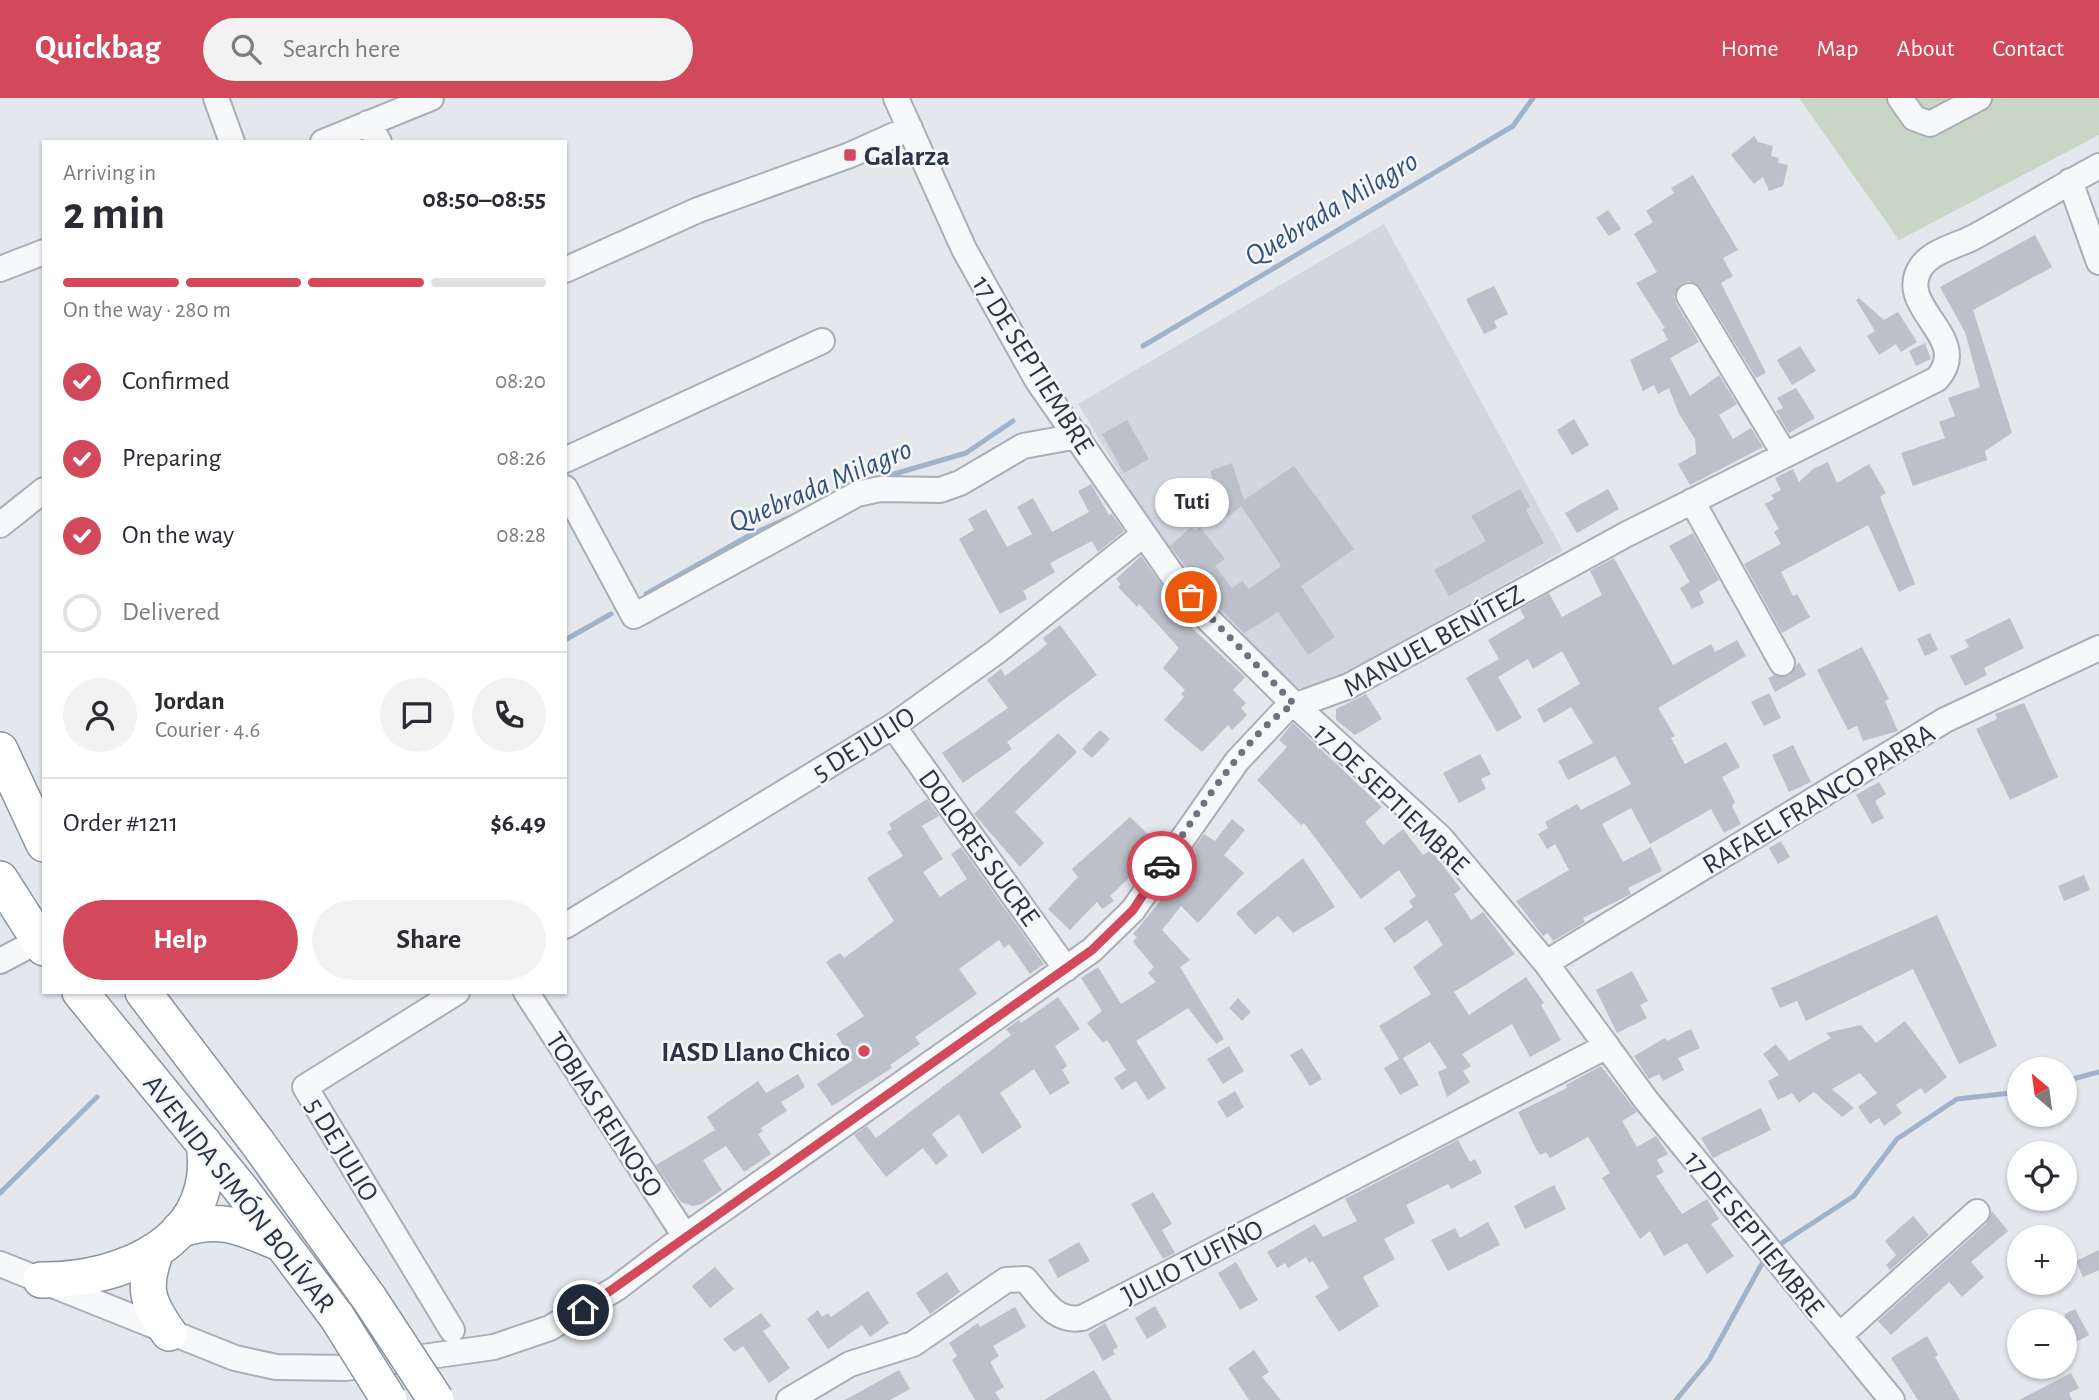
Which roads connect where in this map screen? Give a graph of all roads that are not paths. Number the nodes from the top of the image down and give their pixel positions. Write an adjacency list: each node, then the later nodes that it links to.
1 (216, 98): 8 (street)
2 (431, 98): 7 (street)
3 (896, 98): 6 (street, 17 DE SEPTIEMBRE)
4 (1900, 98): 5 (street)
5 (1979, 98)
6 (910, 128): 15 (street); 18 (street, 17 DE SEPTIEMBRE)
7 (373, 132): 9 (street)
8 (231, 140)
9 (333, 140)
10 (2099, 166): 11 (street, MANUEL BENÍTEZ)
11 (2070, 181): 13 (street); 19 (street, MANUEL BENÍTEZ)
12 (42, 253): 14 (street)
13 (2099, 262)
14 (0, 269)
15 (567, 269)
16 (1689, 296): 19 (street)
17 (822, 341): 20 (street)
18 (1078, 436): 22 (street); 25 (street, 17 DE SEPTIEMBRE)
19 (1785, 455): 23 (street, MANUEL BENÍTEZ)
20 (567, 459)
21 (42, 492): 24 (street)
22 (567, 492)
23 (1692, 501): 27 (street); 28 (street, MANUEL BENÍTEZ)
24 (0, 525)
25 (1143, 535): 28 (street, 17 DE SEPTIEMBRE); 29 (street, 5 DE JULIO)
26 (2099, 648): 36 (street, RAFAEL FRANCO PARRA)
27 (1782, 663)
28 (1294, 704): 36 (street, 17 DE SEPTIEMBRE); 37 (street, MANUEL BENÍTEZ)
29 (893, 726): 33 (street, 5 DE JULIO); 37 (street, DOLORES SUCRE)
30 (0, 750): 31 (highway)
31 (42, 840)
32 (0, 878): 34 (highway)
33 (567, 925)
34 (41, 944): 35 (street)
35 (0, 961)
36 (1546, 963): 42 (street, 17 DE SEPTIEMBRE)
37 (1066, 969): 45 (street, MANUEL BENÍTEZ)
38 (82, 994): 43 (highway, AVENIDA SIMÓN BOLÍVAR)
39 (145, 994): 54 (highway, AVENIDA SIMÓN BOLÍVAR, bridge)
40 (454, 994): 50 (street, 5 DE JULIO)
41 (527, 994): 45 (street, TOBIAS REINOSO)
42 (1607, 1046): 52 (street, 17 DE SEPTIEMBRE); 55 (street, JULIO TUFIÑO)
43 (204, 1143): 46 (highway); 47 (highway, AVENIDA SIMÓN BOLÍVAR)
44 (1977, 1212): 52 (street)
45 (685, 1236): 51 (street, MANUEL BENÍTEZ)
46 (167, 1241): 47 (highway); 49 (highway); 51 (highway)
47 (284, 1245): 53 (highway, AVENIDA SIMÓN BOLÍVAR, bridge)
48 (0, 1264): 49 (street, MANUEL BENÍTEZ)
49 (41, 1280): 51 (street, MANUEL BENÍTEZ)
50 (452, 1330)
51 (169, 1333)
52 (1839, 1336): 56 (street, 17 DE SEPTIEMBRE)
53 (389, 1400)
54 (436, 1400)
55 (789, 1400)
56 (1892, 1400)

